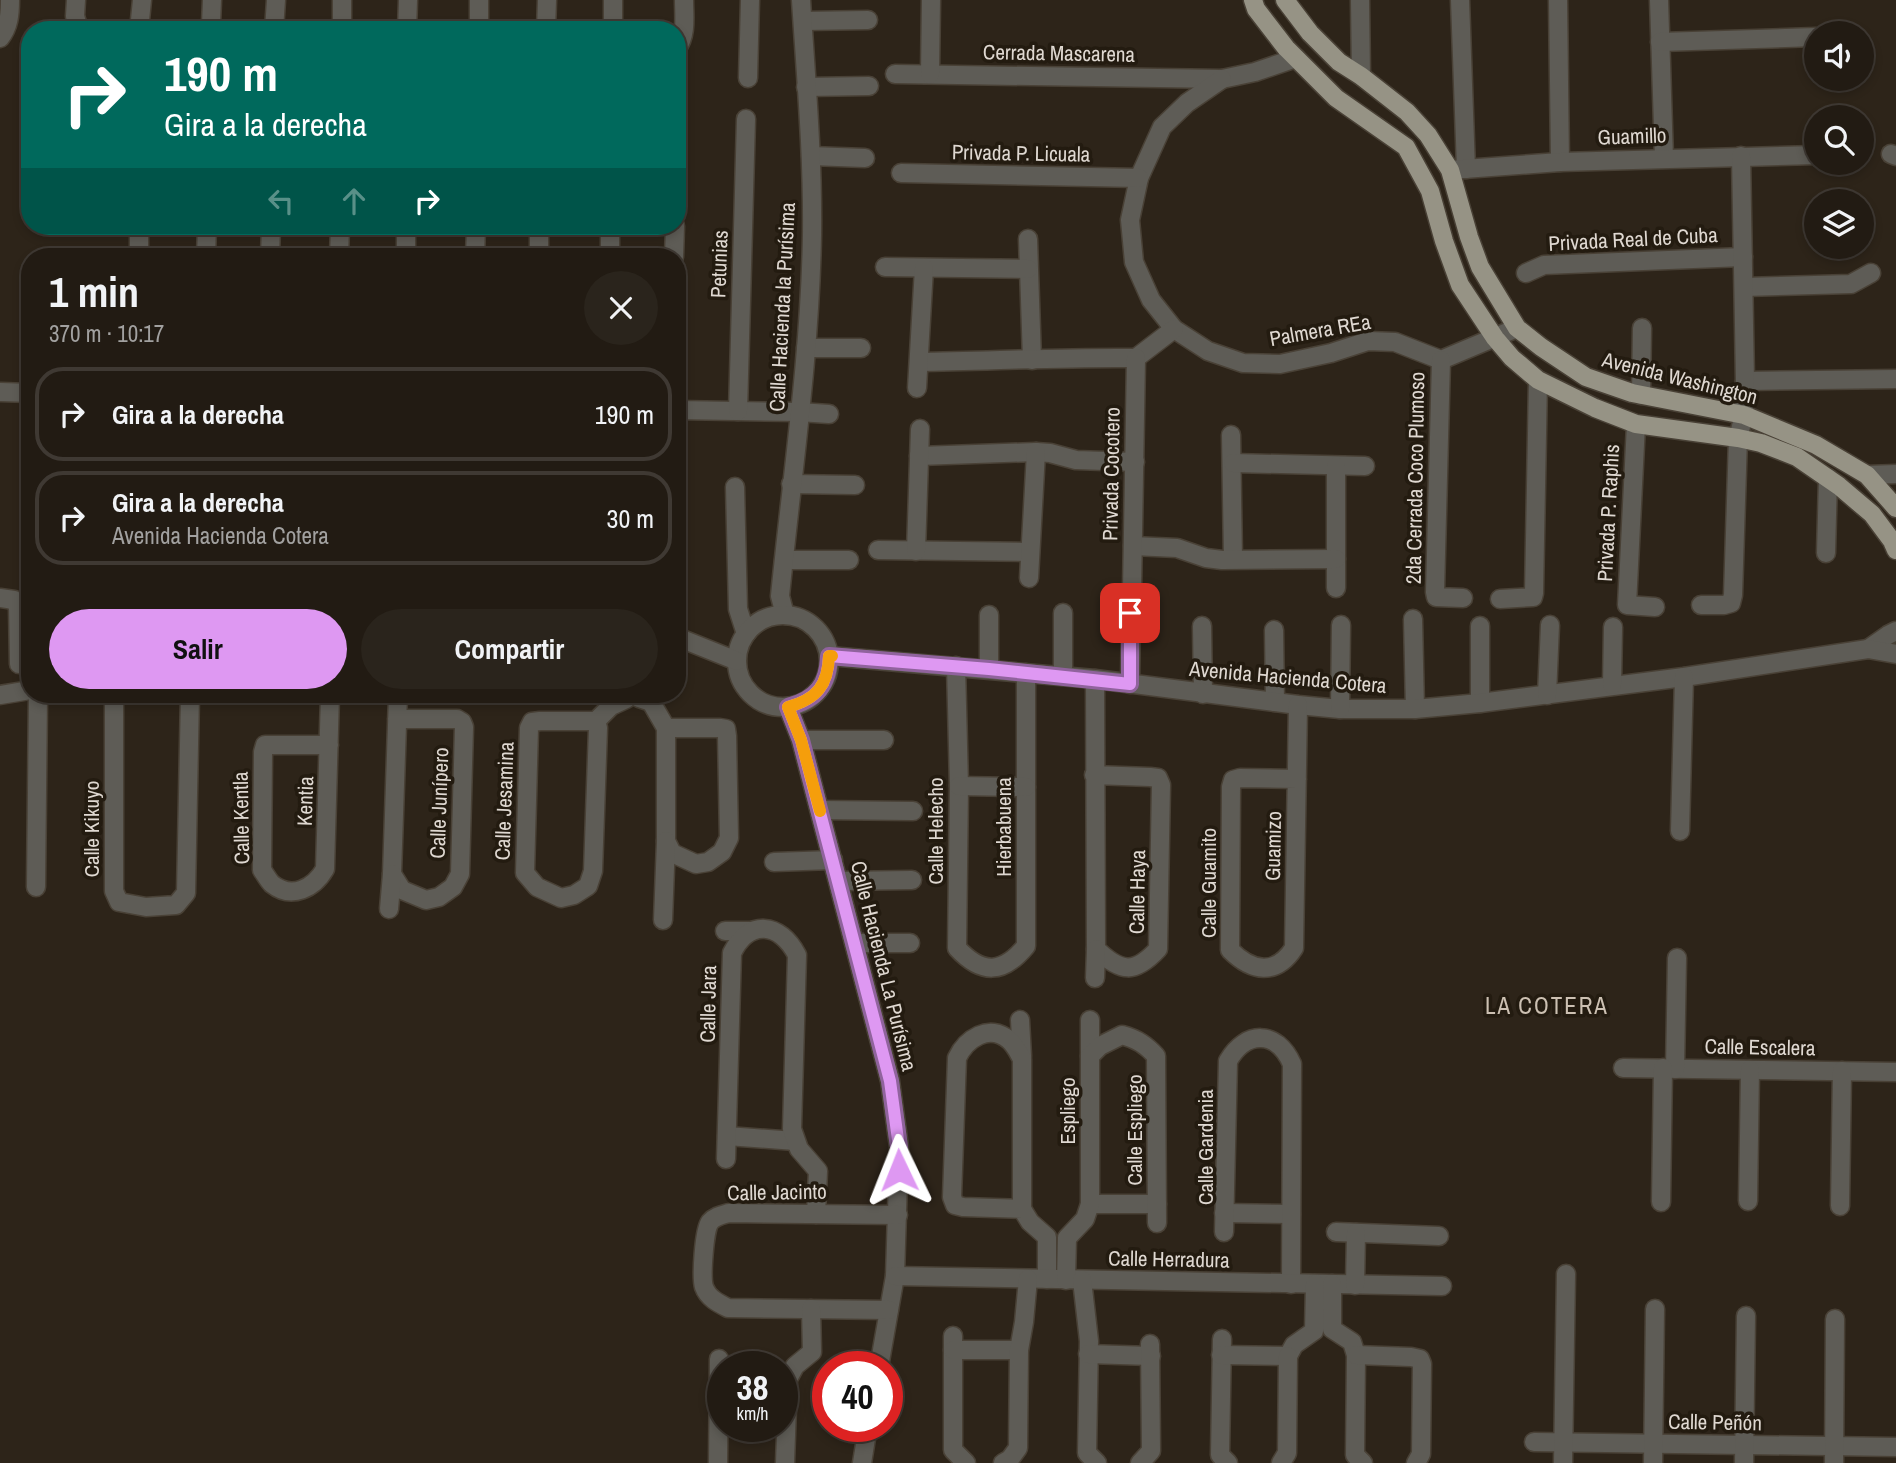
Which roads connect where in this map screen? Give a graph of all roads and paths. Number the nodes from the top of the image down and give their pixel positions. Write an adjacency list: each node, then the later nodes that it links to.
1 (10, 0): 34 (street)
2 (76, 0): 22 (street)
3 (142, 0): 23 (street)
4 (212, 0): 24 (street)
5 (276, 0): 25 (street)
6 (342, 0): 26 (street)
7 (408, 0): 27 (street)
8 (479, 0): 28 (street)
9 (547, 0): 29 (street)
10 (613, 0): 30 (street)
11 (684, 0): 31 (street)
12 (750, 0): 40 (street)
13 (801, 0): 32 (street, Calle Hacienda la Purísima)
14 (931, 0): 38 (street)
15 (1253, 0): 36 (main road, Avenida Washington)
16 (1284, 0): 39 (main road, Avenida Washington)
17 (1360, 0): 39 (street)
18 (1460, 0): 51 (street)
19 (1558, 0): 50 (street)
20 (1659, 0): 35 (street)
21 (868, 20): 32 (street)
22 (76, 21)
23 (141, 21)
24 (212, 21)
25 (275, 21)
26 (342, 21)
27 (407, 21)
28 (480, 21)
29 (546, 21)
30 (613, 21)
31 (684, 21)
32 (803, 22): 43 (street, Calle Hacienda la Purísima)
33 (1804, 37): 35 (street)
34 (0, 38)
35 (1660, 43): 49 (street)
36 (1296, 58): 41 (street); 65 (main road, Avenida Washington)
37 (895, 74): 38 (street, Cerrada Mascarena)
38 (930, 74): 41 (street, Cerrada Mascarena)
39 (1361, 76): 51 (main road, Avenida Washington)
40 (748, 78)
41 (1222, 79): 53 (street, Palmera REa)
42 (869, 86): 43 (street)
43 (806, 87): 46 (street, Calle Hacienda la Purísima)
44 (746, 119): 80 (street, Petunias)
45 (1804, 155): 47 (street, Guamillo)
46 (811, 156): 48 (street); 66 (street, Calle Hacienda la Purísima)
47 (1741, 156): 49 (street, Guamillo); 55 (street)
48 (865, 158)
49 (1664, 158): 50 (street, Guamillo)
50 (1560, 162): 51 (street, Guamillo)
51 (1458, 169): 62 (main road, Avenida Washington)
52 (901, 173): 53 (street, Privada P. Licuala)
53 (1139, 178): 64 (street, Palmera REa)
54 (1028, 239): 58 (street)
55 (1743, 257): 59 (street, Privada Real de Cuba); 61 (street)
56 (885, 267): 57 (street)
57 (923, 268): 58 (street); 71 (street)
58 (1028, 270): 69 (street)
59 (1526, 272)
60 (1871, 272): 61 (street)
61 (1744, 287): 74 (street)
62 (1517, 328): 65 (street); 78 (main road, Avenida Washington)
63 (1642, 328): 78 (street)
64 (1174, 329): 68 (street); 70 (street, Palmera REa)
65 (1495, 338): 70 (street); 73 (main road, Avenida Washington)
66 (806, 348): 67 (street); 81 (street, Calle Hacienda la Purísima)
67 (861, 348)
68 (1136, 358): 69 (street); 90 (street, Privada Cocotero)
69 (1032, 360): 71 (street)
70 (1441, 360): 115 (street, 2da Cerrada Coco Plumoso)
71 (919, 362): 75 (street)
72 (1896, 379): 74 (street)
73 (1538, 380): 84 (main road, Avenida Washington); 116 (street)
74 (1745, 381): 83 (street)
75 (917, 388)
76 (1, 392): 77 (street)
77 (21, 393)
78 (1641, 395): 83 (main road, Avenida Washington)
79 (686, 410): 80 (street)
80 (738, 411): 81 (street)
81 (799, 412): 82 (street); 97 (street, Calle Hacienda la Purísima)
82 (829, 414)
83 (1744, 415): 87 (street); 95 (main road, Avenida Washington)
84 (1636, 424): 87 (main road, Avenida Washington); 118 (street, Privada P. Raphis)
85 (920, 429): 89 (street)
86 (1231, 435): 91 (street)
87 (1738, 438): 96 (main road, Avenida Washington); 117 (street)
88 (1036, 452): 89 (street); 90 (street); 105 (street)
89 (919, 456): 104 (street)
90 (1135, 462): 101 (street, Privada Cocotero)
91 (1233, 463): 92 (street); 107 (street)
92 (1336, 466): 93 (street); 108 (street)
93 (1365, 466)
94 (1896, 474): 95 (street)
95 (1867, 475): 100 (main road, Avenida Washington)
96 (1828, 478): 103 (main road, Avenida Washington); 106 (street)
97 (792, 484): 98 (street); 109 (street, Calle Hacienda la Purísima)
98 (855, 485)
99 (735, 487): 131 (street)
100 (1896, 508)
101 (1133, 546): 107 (street); 113 (street, Privada Cocotero)
102 (878, 550): 104 (street)
103 (1896, 550)
104 (916, 551): 105 (street)
105 (1030, 552): 111 (street)
106 (1826, 553)
107 (1233, 559): 108 (street)
108 (1336, 559): 112 (street)
109 (784, 560): 110 (street); 121 (street, Calle Hacienda la Purísima)
110 (849, 560)
111 (1029, 578)
112 (1336, 589)
113 (1132, 590)
114 (0, 598): 137 (street)
115 (1463, 598)
116 (1500, 599)
117 (1701, 605)
118 (1655, 607)
119 (1063, 612): 141 (street)
120 (1130, 613): 144 (street)
121 (785, 615): 131 (street); 135 (street)
122 (989, 615): 139 (street)
123 (1413, 619): 162 (street)
124 (1341, 625): 161 (street)
125 (1550, 625): 149 (street)
126 (1202, 626): 147 (street)
127 (1480, 626): 158 (street)
128 (1613, 626): 145 (street)
129 (1274, 630): 150 (street)
130 (1896, 631): 133 (street)
131 (746, 634): 136 (street)
132 (686, 641): 136 (street)
133 (1868, 649): 134 (street); 142 (street, Avenida Hacienda Cotera)
134 (1896, 654)
135 (829, 656): 138 (street, Avenida Hacienda Cotera); 160 (street)
136 (737, 662): 160 (street)
137 (19, 664)
138 (956, 666): 139 (street, Avenida Hacienda Cotera); 171 (street, Calle Helecho)
139 (989, 669): 140 (street, Avenida Hacienda Cotera)
140 (1026, 673): 141 (street, Avenida Hacienda Cotera); 172 (street, Hierbabuena)
141 (1062, 676): 143 (street, Avenida Hacienda Cotera)
142 (1684, 677): 145 (street, Avenida Hacienda Cotera); 175 (street)
143 (1095, 679): 144 (street, Avenida Hacienda Cotera); 169 (street, Calle Haya)
144 (1130, 684): 147 (street, Avenida Hacienda Cotera)
145 (1612, 685): 149 (street, Avenida Hacienda Cotera)
146 (21, 692): 148 (street)
147 (1203, 694): 150 (street, Avenida Hacienda Cotera)
148 (0, 695)
149 (1547, 695): 158 (street, Avenida Hacienda Cotera)
150 (1275, 702): 159 (street, Avenida Hacienda Cotera)
151 (38, 703): 183 (street)
152 (114, 703): 153 (street, Calle Kikuyo)
153 (190, 703)
154 (330, 703): 168 (street, Kentia)
155 (398, 703): 163 (street, Calle Junípero)
156 (617, 703): 164 (street)
157 (652, 703): 165 (street)
158 (1480, 703): 162 (street, Avenida Hacienda Cotera)
159 (1298, 705): 161 (street, Avenida Hacienda Cotera); 170 (street, Guamizo)
160 (788, 707): 166 (street, Calle Hacienda La Purísima)
161 (1340, 709): 162 (street, Avenida Hacienda Cotera)
162 (1415, 709)
163 (397, 719): 180 (street, Calle Junípero); 180 (street, Calle Junípero)
164 (596, 720): 164 (street, Calle Jesamina)
165 (666, 727): 176 (street); 176 (street)
166 (801, 740): 167 (street); 173 (street, Calle Hacienda La Purísima)
167 (884, 740)
168 (329, 745): 179 (street, Kentia); 179 (street, Calle Kentla)
169 (1094, 775): 191 (street, Calle Haya); 191 (street, Calle Haya)
170 (1297, 779): 194 (street, Guamizo); 194 (street, Calle Guamito)
171 (959, 786): 172 (street); 193 (street, Calle Helecho)
172 (1026, 788): 193 (street, Hierbabuena)
173 (820, 810): 174 (street); 177 (street, Calle Hacienda La Purísima)
174 (913, 811)
175 (1680, 831)
176 (666, 841): 186 (street)
177 (833, 860): 178 (street); 182 (street, Calle Hacienda La Purísima)
178 (774, 862)
179 (326, 869): 184 (street, Kentia)
180 (392, 874): 185 (street)
181 (912, 880): 182 (street)
182 (839, 881): 189 (street, Calle Hacienda La Purísima)
183 (38, 887)
184 (325, 897)
185 (390, 909)
186 (663, 919)
187 (725, 931): 188 (street)
188 (751, 931): 206 (street, Calle Jara); 207 (street)
189 (855, 943): 190 (street); 218 (street, Calle Hacienda La Purísima)
190 (910, 943)
191 (1096, 949): 195 (street)
192 (1677, 958): 202 (street)
193 (998, 967)
194 (1262, 968)
195 (1096, 978)
196 (1020, 1020): 200 (street)
197 (1090, 1020): 199 (street)
198 (1122, 1035): 199 (street, Espliego); 211 (street, Calle Espliego)
199 (1090, 1056): 212 (street, Espliego)
200 (1022, 1059): 214 (street); 214 (street)
201 (1623, 1068): 202 (street, Calle Escalera)
202 (1669, 1069): 203 (street, Calle Escalera); 210 (street)
203 (1750, 1070): 204 (street, Calle Escalera); 209 (street)
204 (1842, 1072): 205 (street, Calle Escalera); 213 (street)
205 (1896, 1072)
206 (727, 1136): 207 (street); 208 (street, Calle Jara)
207 (795, 1141): 216 (street)
208 (726, 1159)
209 (1748, 1201)
210 (1661, 1202)
211 (1157, 1203): 212 (street); 219 (street)
212 (1090, 1204): 228 (street)
213 (1840, 1206)
214 (1022, 1209): 227 (street)
215 (1224, 1213): 217 (street, Calle Gardenia); 217 (street, Calle Gardenia); 220 (street)
216 (817, 1214): 218 (street, Calle Jacinto); 233 (street, Calle Jacinto)
217 (1291, 1214): 229 (street)
218 (898, 1215): 225 (street, Calle Hacienda La Purísima)
219 (1157, 1223)
220 (1224, 1231)
221 (1336, 1232): 222 (street)
222 (1356, 1233): 223 (street); 231 (street)
223 (1439, 1236)
224 (1566, 1274): 248 (street)
225 (895, 1276): 226 (street, Calle Herradura); 235 (street, Calle Hacienda La Purísima)
226 (1028, 1279): 227 (street, Calle Herradura); 238 (street)
227 (1046, 1279): 228 (street, Calle Herradura)
228 (1074, 1280): 229 (street, Calle Herradura); 240 (street)
229 (1291, 1284): 230 (street, Calle Herradura)
230 (1323, 1284): 231 (street, Calle Herradura); 241 (street); 242 (street)
231 (1355, 1285): 232 (street, Calle Herradura)
232 (1443, 1286)
233 (811, 1309): 235 (street, Calle Jacinto); 243 (street)
234 (1655, 1309): 249 (street)
235 (889, 1310): 239 (street, Calle Hacienda La Purísima)
236 (1746, 1316): 251 (street)
237 (1835, 1319): 252 (street)
238 (1019, 1350): 253 (street); 260 (street)
239 (882, 1351)
240 (1088, 1354): 254 (street); 262 (street)
241 (1356, 1355): 256 (street); 264 (street)
242 (1288, 1356): 255 (street); 263 (street)
243 (798, 1364)
244 (719, 1442): 257 (street)
245 (785, 1442): 258 (street)
246 (865, 1442): 259 (street)
247 (1534, 1442): 248 (street, Calle Peñón)
248 (1564, 1443): 249 (street, Calle Peñón); 265 (street)
249 (1654, 1444): 251 (street, Calle Peñón); 266 (street)
250 (1896, 1447): 252 (street, Calle Peñón)
251 (1744, 1454): 252 (street, Calle Peñón)
252 (1834, 1454)
253 (1018, 1455): 261 (street)
254 (1090, 1460)
255 (1285, 1460)
256 (1358, 1460)
257 (718, 1463)
258 (785, 1463)
259 (862, 1463)
260 (967, 1463)
261 (1003, 1463)
262 (1140, 1463)
263 (1228, 1463)
264 (1416, 1463)
265 (1563, 1463)
266 (1653, 1463)

